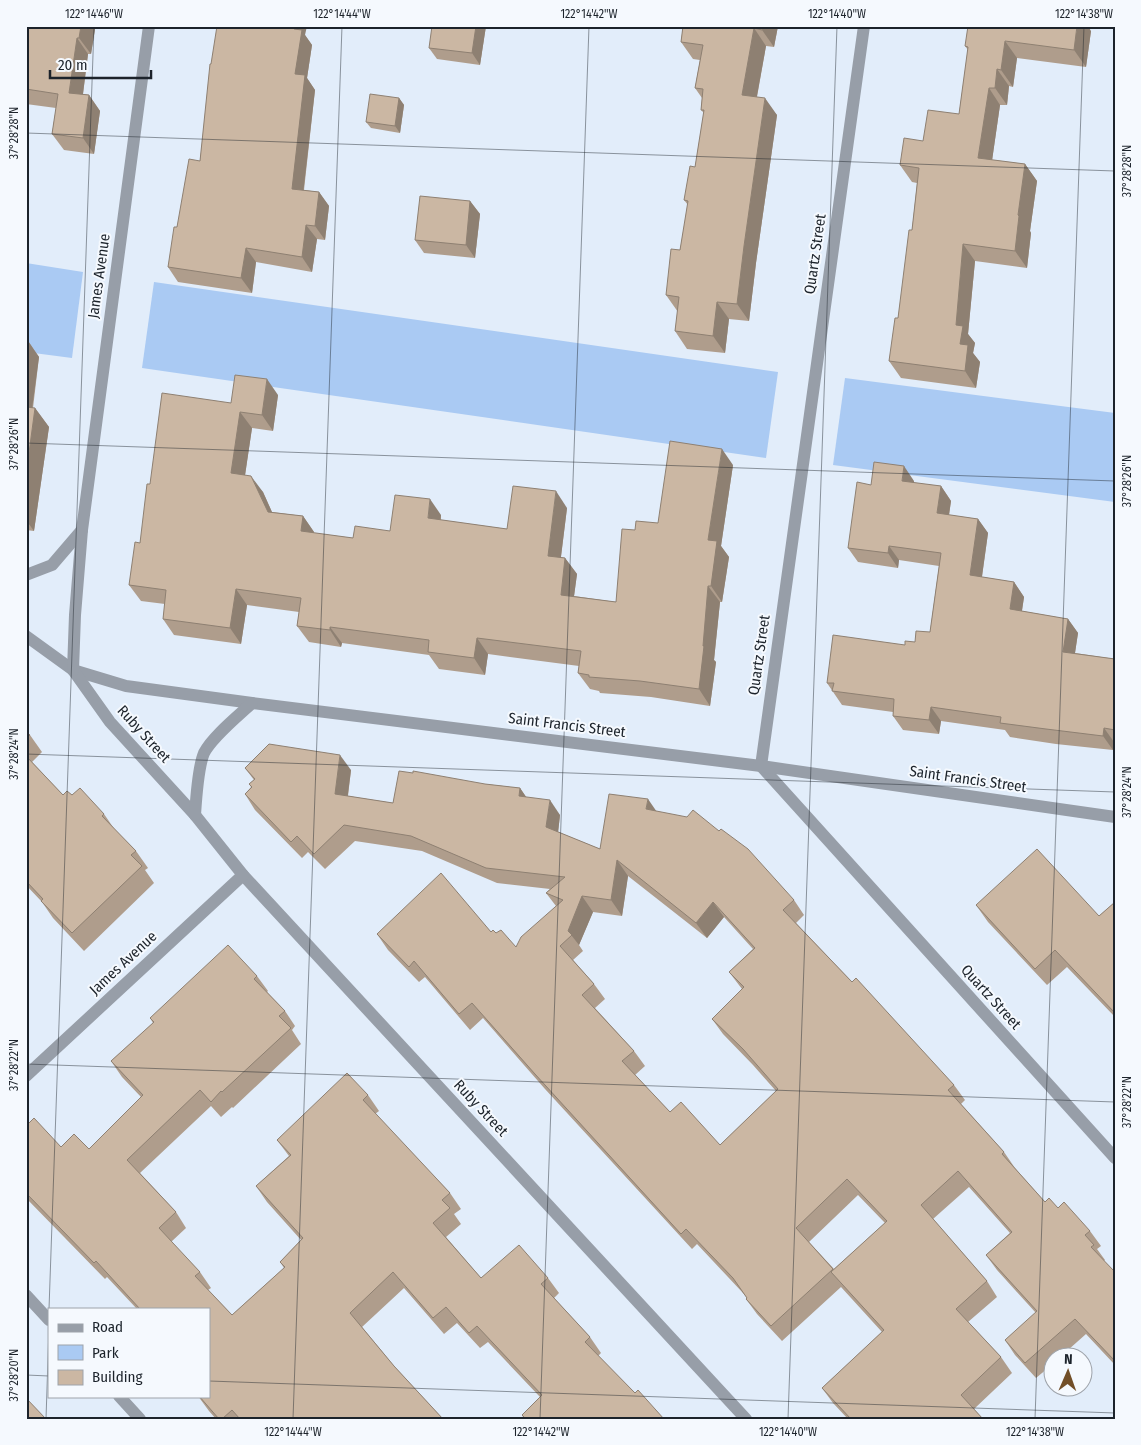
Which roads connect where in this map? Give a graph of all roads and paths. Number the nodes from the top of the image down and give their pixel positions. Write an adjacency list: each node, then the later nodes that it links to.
1 (148, 26): 3 (street, James Avenue)
2 (864, 26): 8 (street, Quartz Street)
3 (82, 530): 4 (street); 6 (street, James Avenue)
4 (26, 575)
5 (26, 636): 6 (street, Saint Francis Street)
6 (73, 670): 7 (street, Saint Francis Street); 9 (street, Ruby Street)
7 (252, 703): 8 (street, Saint Francis Street); 9 (street)
8 (761, 766): 10 (street, Saint Francis Street); 13 (street, Quartz Street)
9 (195, 815): 11 (street, Ruby Street)
10 (1115, 817)
11 (243, 875): 12 (street, James Avenue); 18 (street, Ruby Street)
12 (26, 1076)
13 (1115, 1158)
14 (26, 1295): 15 (street)
15 (48, 1319)
16 (121, 1398): 17 (street)
17 (140, 1419)
18 (746, 1419)

